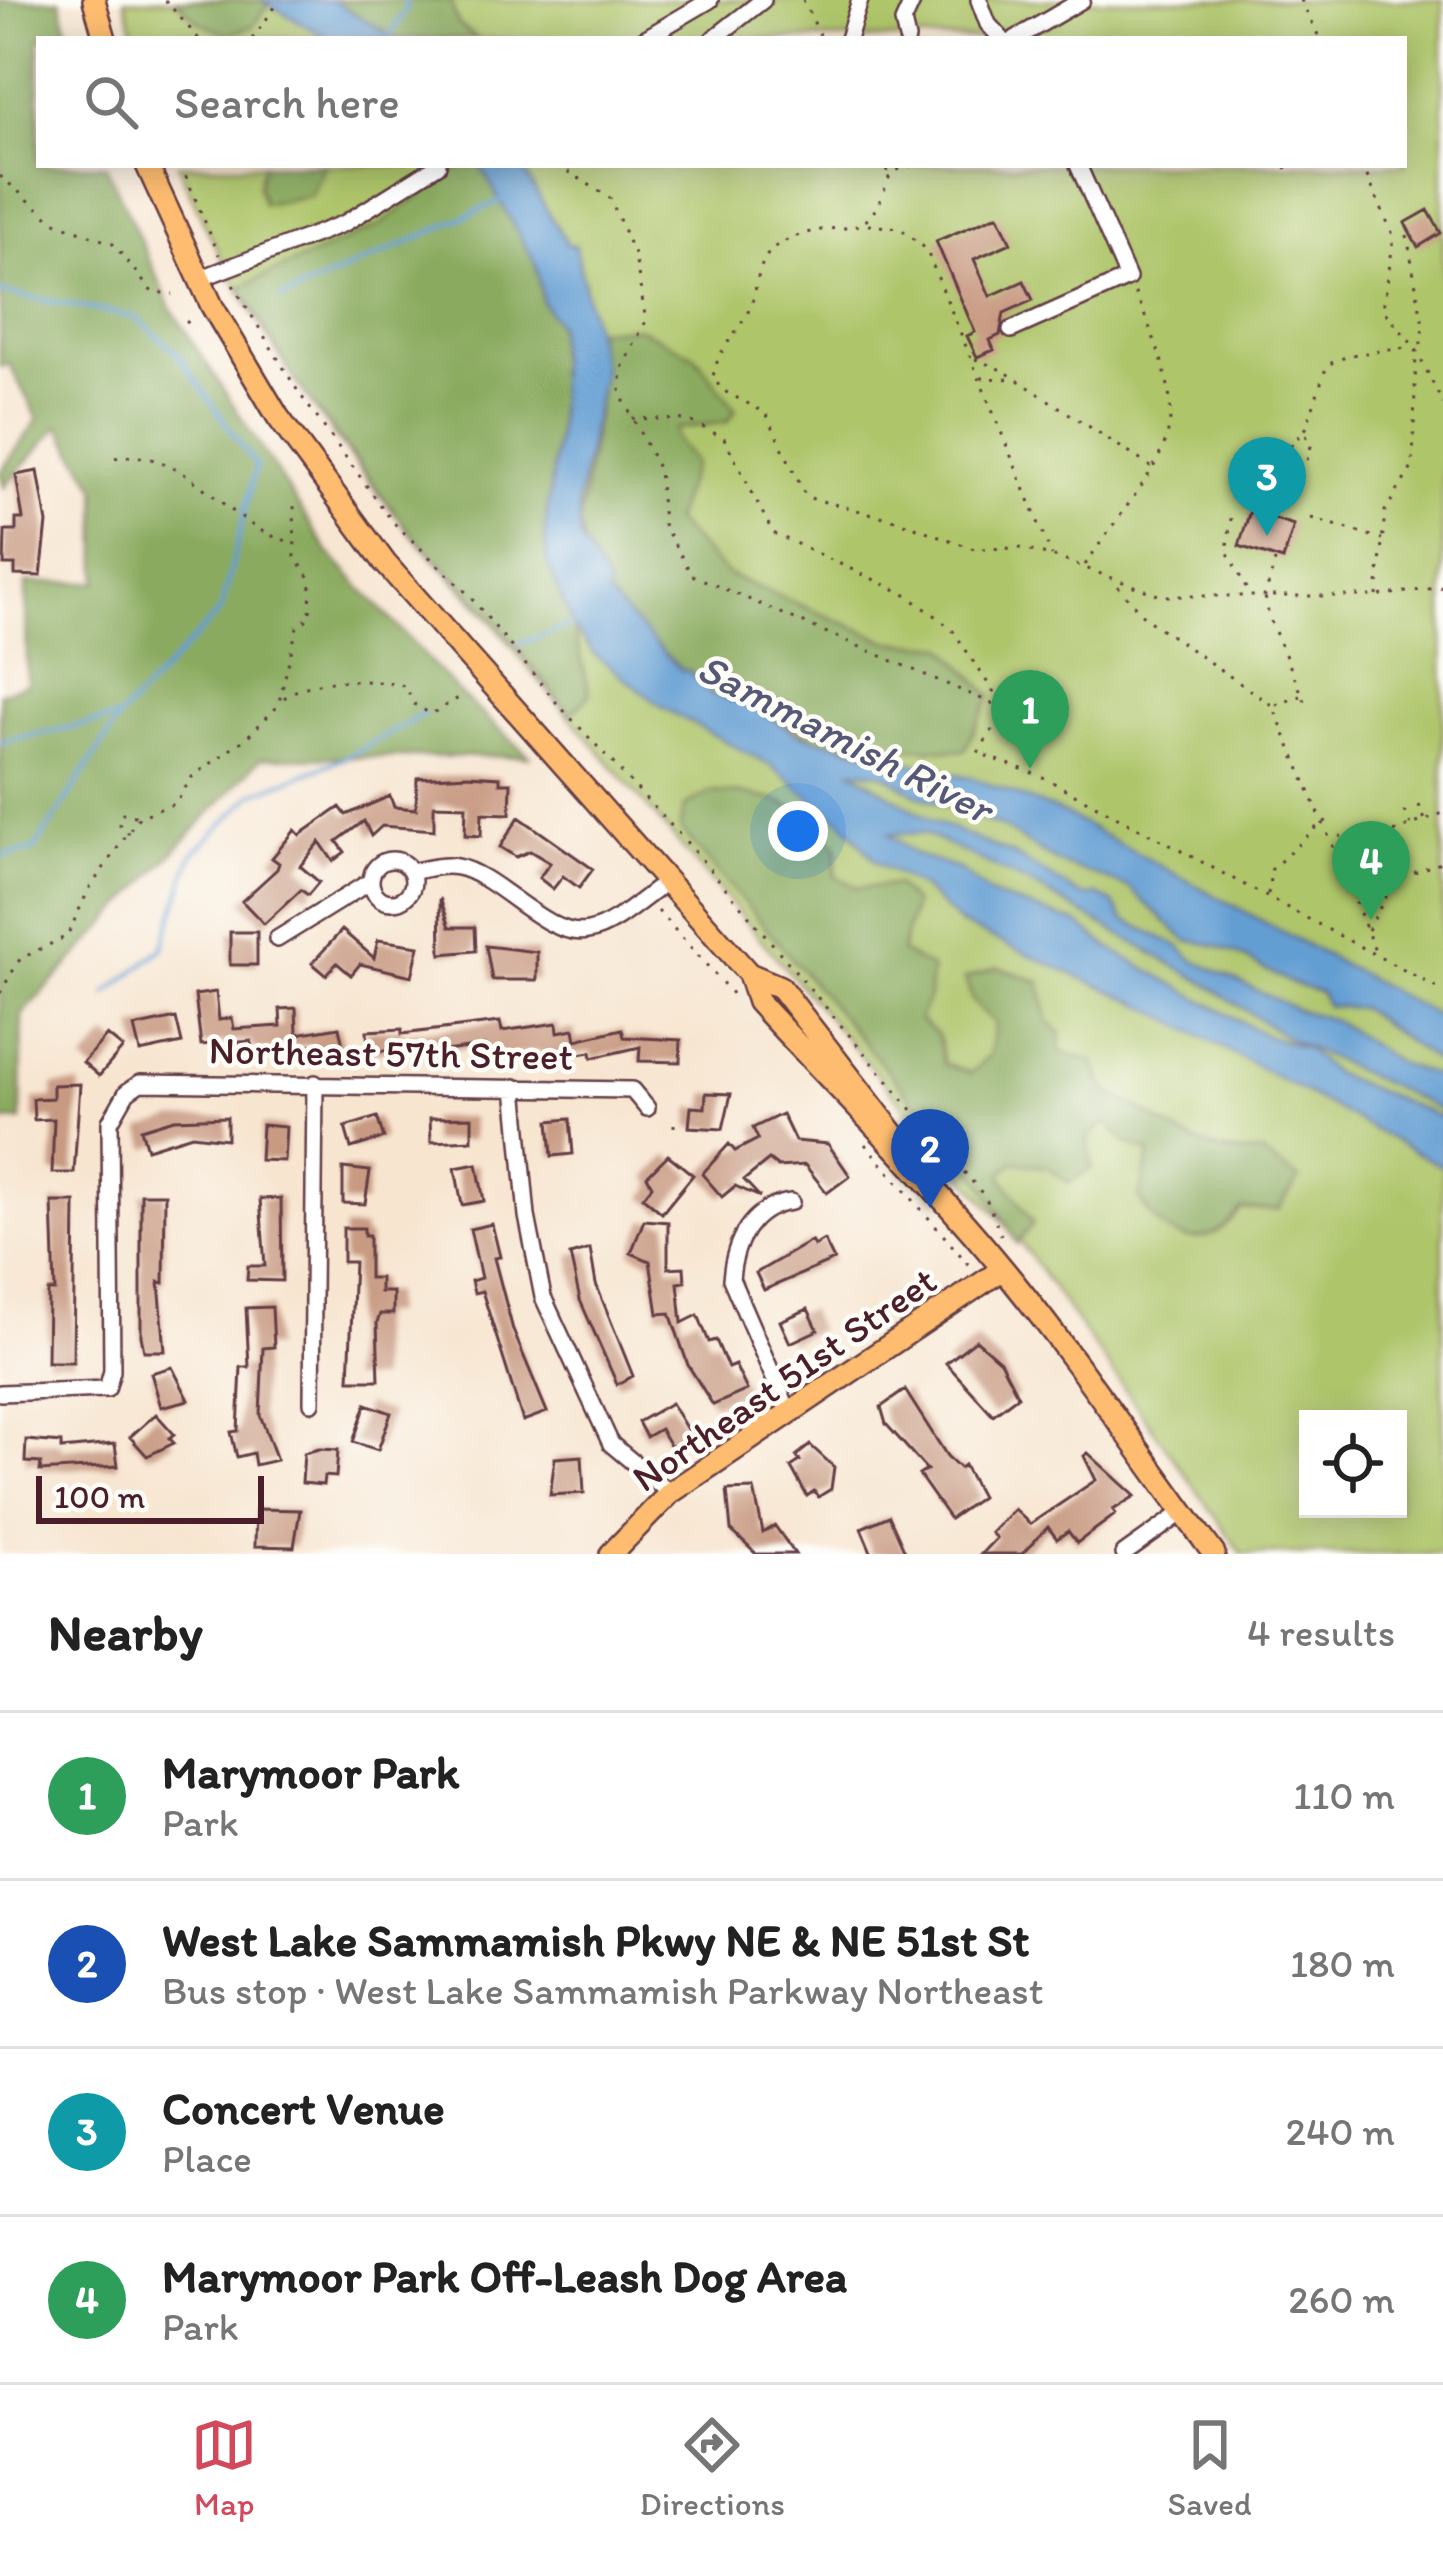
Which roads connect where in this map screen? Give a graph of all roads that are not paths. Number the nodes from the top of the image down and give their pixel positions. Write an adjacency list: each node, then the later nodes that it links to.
1 (94, 0): 8 (main road)
2 (710, 0): 9 (street)
3 (763, 0): 10 (street)
4 (860, 0): 11 (street)
5 (913, 0): 12 (street)
6 (979, 0): 13 (street)
7 (1082, 0): 14 (street)
8 (104, 36)
9 (649, 36)
10 (717, 36)
11 (849, 36)
12 (906, 36)
13 (999, 36)
14 (1020, 36)
15 (148, 168): 18 (main road)
16 (433, 168): 18 (street)
17 (1079, 168): 19 (street)
18 (199, 279): 22 (main road)
19 (1011, 329)
20 (411, 872): 21 (street); 21 (street); 22 (street)
21 (371, 881): 23 (street)
22 (667, 882): 28 (main road)
23 (277, 939)
24 (315, 1084): 25 (street, Northeast 57th Street); 29 (street, Northeast 57th Street); 30 (street)
25 (515, 1087): 26 (street, Northeast 57th Street); 32 (street)
26 (647, 1108)
27 (791, 1202): 31 (street)
28 (1003, 1269): 31 (main road, Northeast 51st Street); 33 (main road)
29 (0, 1393)
30 (312, 1403)
31 (789, 1412): 32 (main road, Northeast 51st Street)
32 (670, 1493): 34 (main road, Northeast 51st Street)
33 (1183, 1512): 35 (street); 36 (main road)
34 (611, 1554)
35 (1124, 1554)
36 (1214, 1554)

